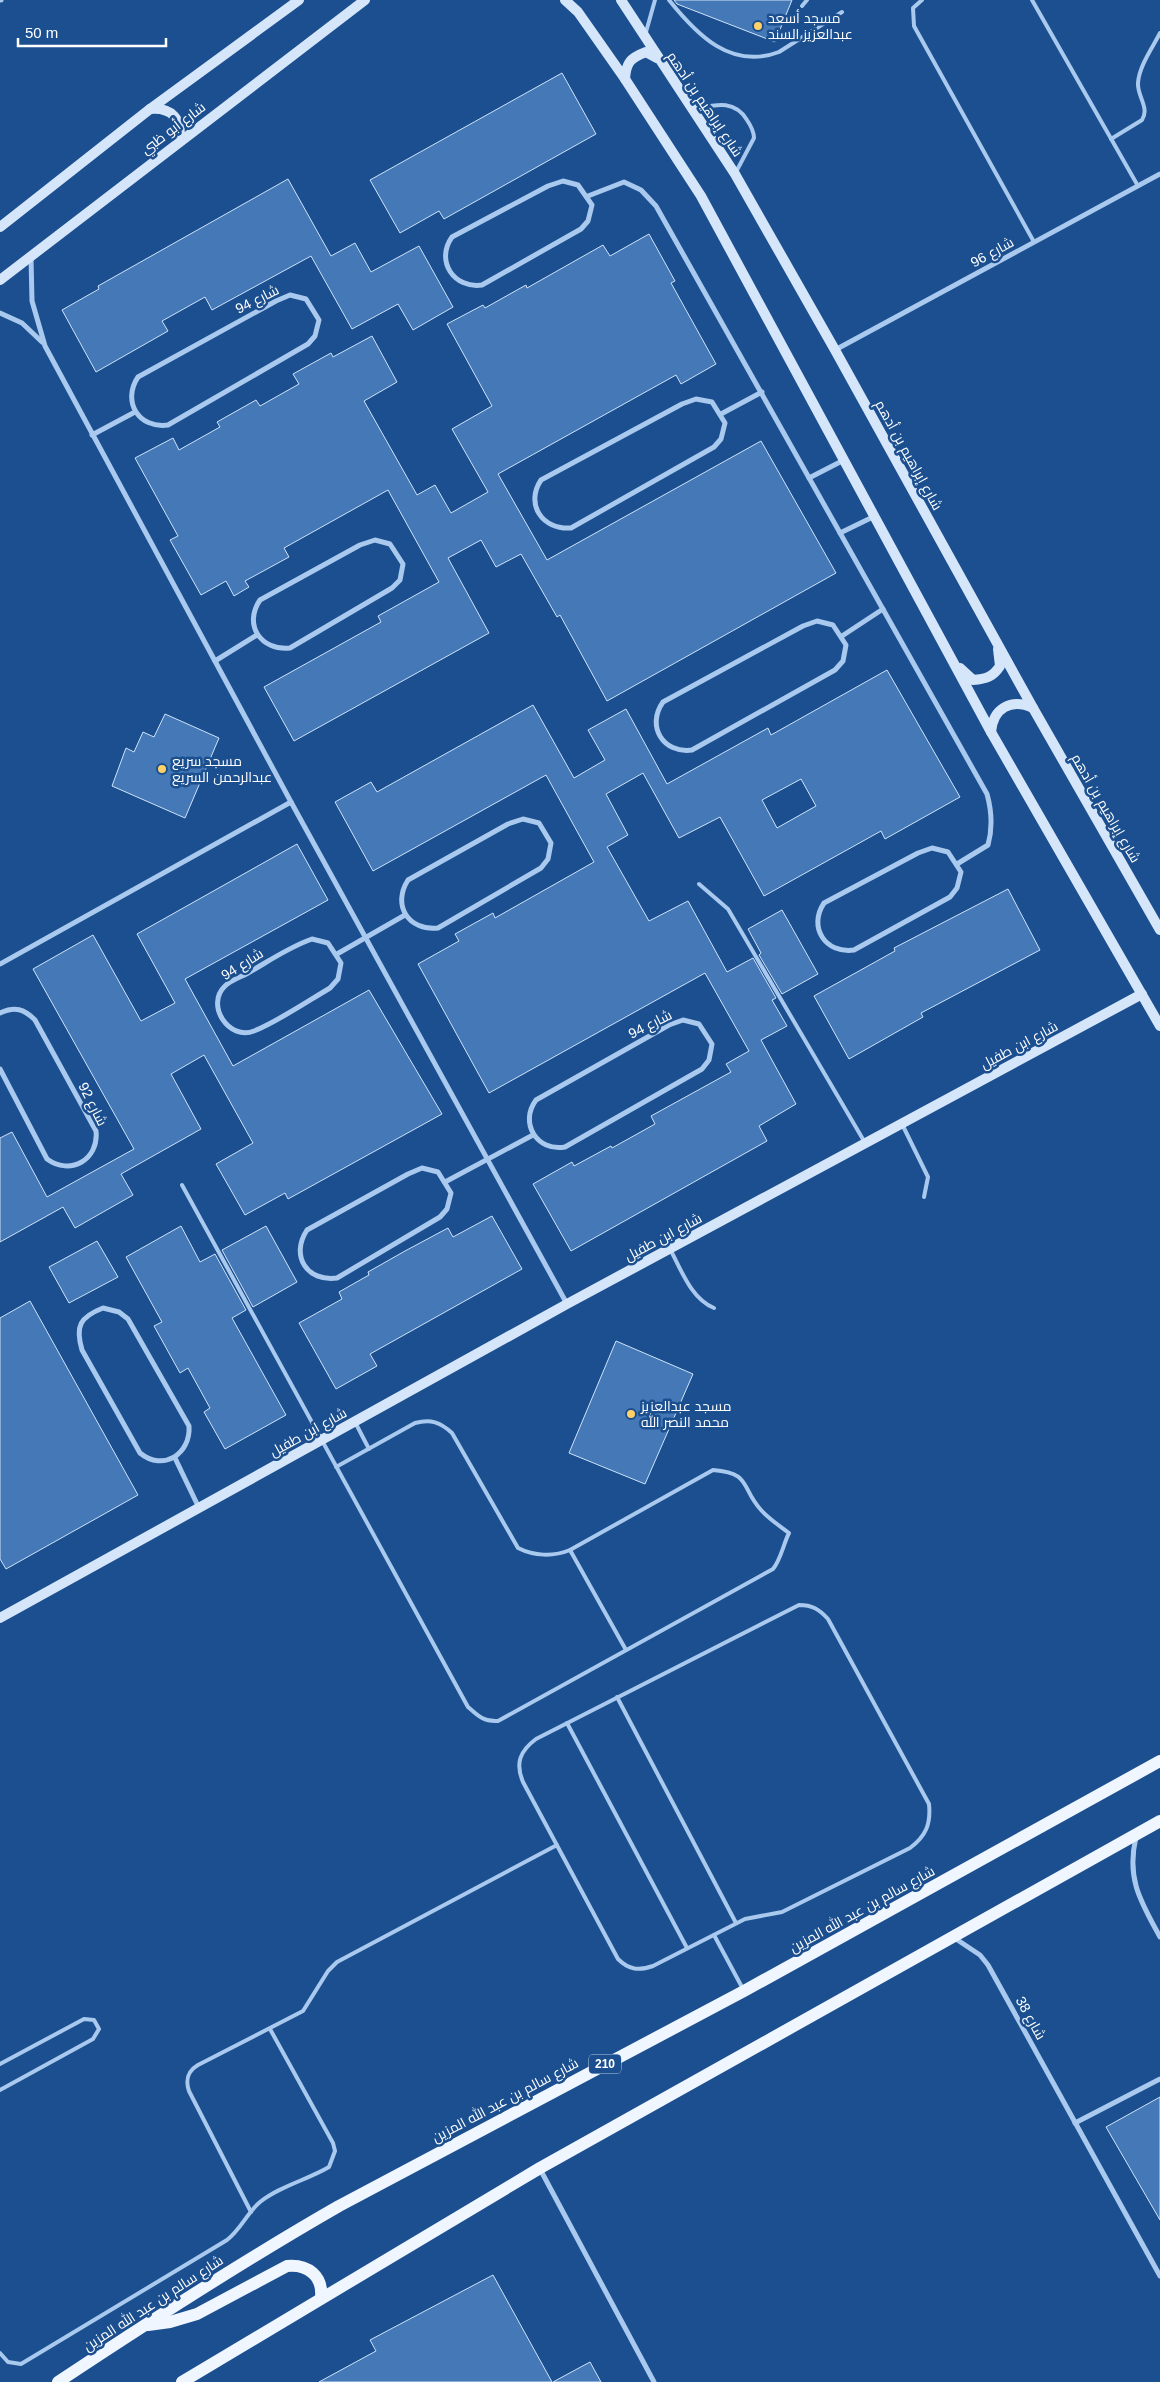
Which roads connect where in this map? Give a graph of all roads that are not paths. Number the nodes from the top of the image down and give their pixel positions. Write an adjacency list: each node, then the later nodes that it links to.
1 (299, 0): 16 (street, شارع أبو ظبي)
2 (365, 0): 19 (street, شارع أبو ظبي)
3 (565, 0): 15 (street)
4 (621, 0): 13 (street, شارع إبراهيم بن أدهم)
5 (655, 0): 13 (lane)
6 (669, 0): 11 (lane)
7 (808, 0): 10 (lane)
8 (922, 0): 25 (lane)
9 (1032, 0): 18 (lane)
10 (802, 6)
11 (842, 12)
12 (1160, 33): 18 (lane)
13 (644, 37): 14 (street, شارع إبراهيم بن أدهم)
14 (658, 58): 15 (street); 17 (street, شارع إبراهيم بن أدهم)
15 (625, 79): 35 (street)
16 (150, 109): 19 (street); 24 (street, شارع أبو ظبي)
17 (692, 109): 20 (street, شارع إبراهيم بن أدهم); 20 (lane)
18 (1111, 138): 22 (lane)
19 (179, 140): 26 (street, شارع أبو ظبي)
20 (735, 174): 30 (street, شارع إبراهيم بن أدهم)
21 (1160, 174): 22 (street, شارع 96)
22 (1138, 186): 25 (street, شارع 96)
23 (588, 196): 23 (street); 31 (street)
24 (0, 228)
25 (1034, 242): 30 (street, شارع 96)
26 (31, 255): 27 (street, شارع أبو ظبي); 29 (street)
27 (0, 280)
28 (0, 313): 29 (street)
29 (45, 346): 34 (street)
30 (836, 350): 42 (street, شارع إبراهيم بن أدهم)
31 (762, 392): 33 (street); 36 (street)
32 (135, 412): 32 (street, شارع 94); 34 (street)
33 (721, 414): 33 (street)
34 (92, 435): 43 (street)
35 (845, 459): 36 (street); 37 (street)
36 (809, 478): 38 (street)
37 (875, 516): 38 (street); 44 (street)
38 (840, 533): 39 (street)
39 (883, 609): 41 (street); 48 (street)
40 (257, 635): 40 (street); 43 (street)
41 (842, 636): 41 (street)
42 (996, 641): 44 (street); 45 (street, شارع إبراهيم بن أدهم)
43 (215, 660): 47 (street)
44 (953, 662): 46 (street)
45 (1033, 708): 46 (street); 51 (street, شارع إبراهيم بن أدهم)
46 (991, 732): 55 (street)
47 (291, 802): 52 (street); 54 (street)
48 (957, 864): 48 (street)
49 (699, 884): 61 (lane)
50 (405, 915): 50 (street); 52 (street)
51 (1160, 930)
52 (366, 937): 53 (street); 62 (street)
53 (337, 954): 53 (street, شارع 94)
54 (0, 964)
55 (1142, 994): 57 (street); 59 (street, شارع ابن طفيل)
56 (0, 1012): 58 (street, شارع 92)
57 (1160, 1026)
58 (0, 1069)
59 (902, 1123): 61 (street, شارع ابن طفيل); 65 (lane)
60 (533, 1135): 60 (street, شارع 94); 62 (street)
61 (865, 1143): 66 (street, شارع ابن طفيل)
62 (488, 1159): 63 (street); 67 (street)
63 (445, 1182): 63 (street)
64 (182, 1185): 70 (lane)
65 (924, 1197)
66 (670, 1249): 67 (street, شارع ابن طفيل); 68 (lane)
67 (567, 1304): 69 (street, شارع ابن طفيل)
68 (714, 1308)
69 (354, 1422): 70 (street, شارع ابن طفيل); 71 (lane)
70 (321, 1440): 73 (lane); 74 (street, شارع ابن طفيل)
71 (369, 1448): 73 (lane); 75 (lane)
72 (175, 1458): 72 (street); 74 (street)
73 (336, 1467): 77 (lane)
74 (199, 1508): 76 (street, شارع ابن طفيل)
75 (570, 1550): 77 (lane); 77 (lane)
76 (0, 1618)
77 (626, 1650)
78 (617, 1698): 79 (lane); 84 (lane); 84 (lane)
79 (567, 1723): 83 (lane); 88 (lane)
80 (1160, 1761): 89 (main road, شارع سالم بن عبد الله المزين / 210)
81 (1160, 1821): 82 (main road)
82 (1136, 1834): 86 (main road); 87 (street)
83 (557, 1845): 88 (lane); 90 (lane)
84 (736, 1923): 85 (lane)
85 (714, 1934): 88 (lane); 89 (lane)
86 (953, 1937): 94 (street, شارع 38); 95 (main road)
87 (1160, 1937)
88 (687, 1948)
89 (744, 1991): 99 (main road, شارع سالم بن عبد الله المزين / 210)
90 (270, 2029): 96 (lane); 96 (lane)
91 (0, 2064): 93 (lane)
92 (1160, 2079): 94 (street)
93 (0, 2090)
94 (1075, 2123): 97 (street, شارع 38)
95 (540, 2168): 98 (main road); 103 (street)
96 (251, 2212): 100 (lane)
97 (1160, 2276)
98 (321, 2297): 99 (main road); 102 (main road)
99 (143, 2326): 101 (main road, شارع سالم بن عبد الله المزين / 210)
100 (0, 2353)
101 (58, 2382)
102 (182, 2382)
103 (654, 2382)

